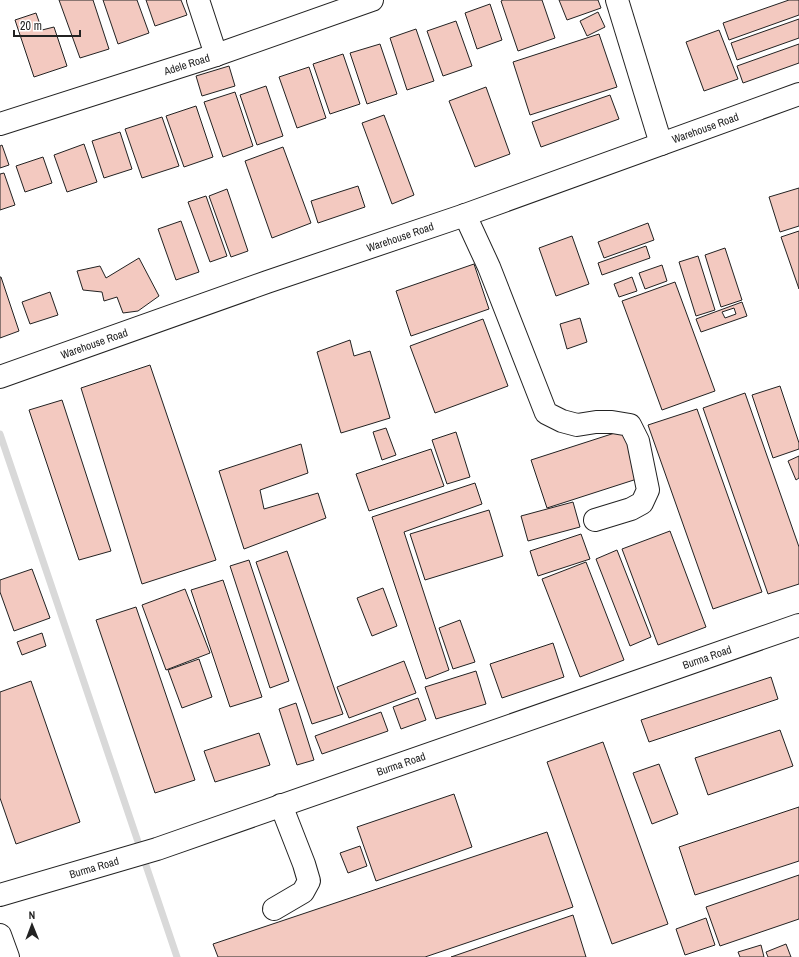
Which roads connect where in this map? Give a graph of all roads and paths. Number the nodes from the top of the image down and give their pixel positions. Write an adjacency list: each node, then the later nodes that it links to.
1 (198, 0): 4 (street)
2 (372, 0): 4 (street, Adele Road)
3 (617, 0): 7 (street)
4 (216, 55): 6 (street, Adele Road)
5 (799, 94): 7 (street, Warehouse Road)
6 (0, 124)
7 (661, 144): 8 (street, Warehouse Road)
8 (465, 215): 9 (street, Warehouse Road); 10 (street)
9 (1, 376)
10 (595, 520)
11 (799, 625): 12 (street, Burma Road)
12 (281, 805): 13 (street, Burma Road); 14 (street)
13 (0, 895)
14 (274, 909)
15 (0, 935): 16 (street)
16 (8, 957)

